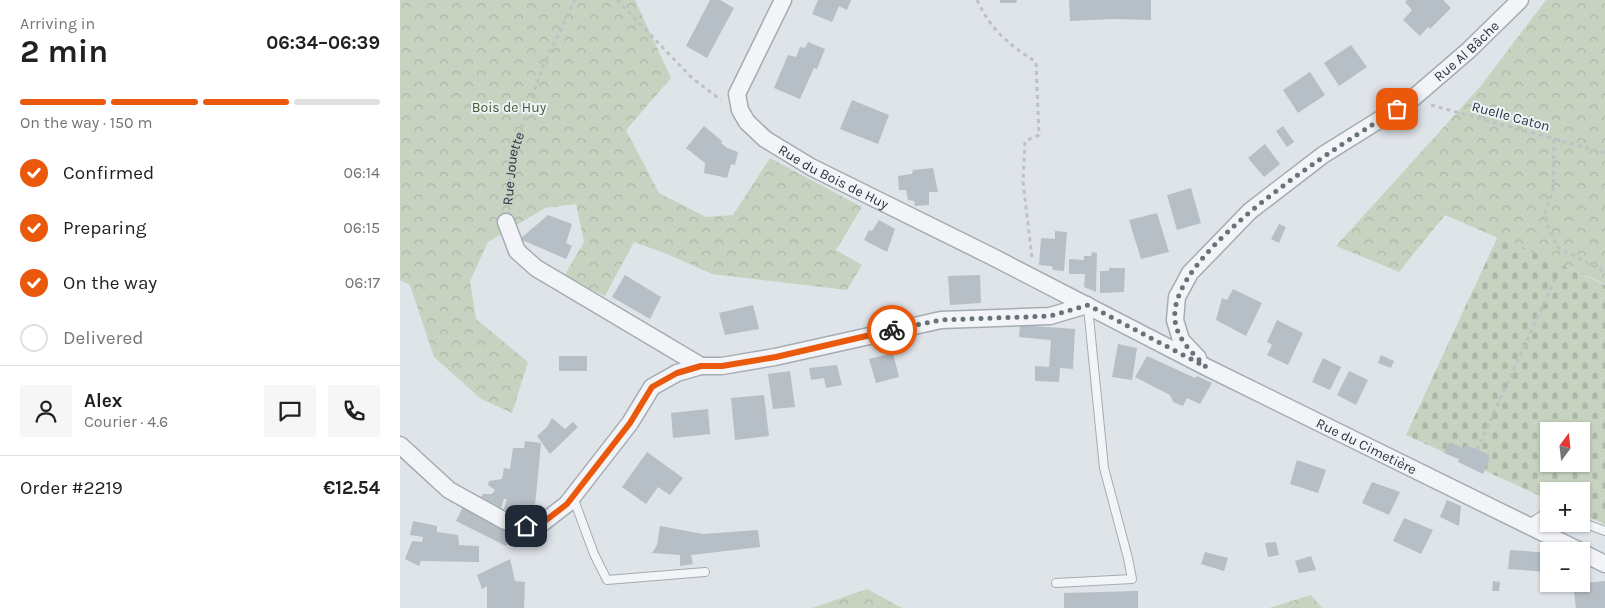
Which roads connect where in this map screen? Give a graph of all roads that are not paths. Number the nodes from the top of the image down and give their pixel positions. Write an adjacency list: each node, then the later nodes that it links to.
1 (783, 0): 4 (street, Rue du Bois de Huy)
2 (1520, 0): 6 (street, Rue Al Bâche)
3 (506, 222): 5 (street, Rue Jouette)
4 (1088, 305): 5 (street); 6 (street); 17 (lane)
5 (701, 366): 8 (street)
6 (1206, 367): 10 (street, Rue du Cimetière)
7 (400, 445): 8 (street)
8 (573, 497): 16 (lane)
9 (1540, 516): 10 (lane)
10 (1527, 525): 13 (street, Rue du Cimetière)
11 (1590, 526): 12 (lane)
12 (1605, 532)
13 (1560, 542)
14 (1590, 557): 15 (street, Rue du Cimetière)
15 (1605, 564)
16 (705, 572)
17 (1056, 583)

